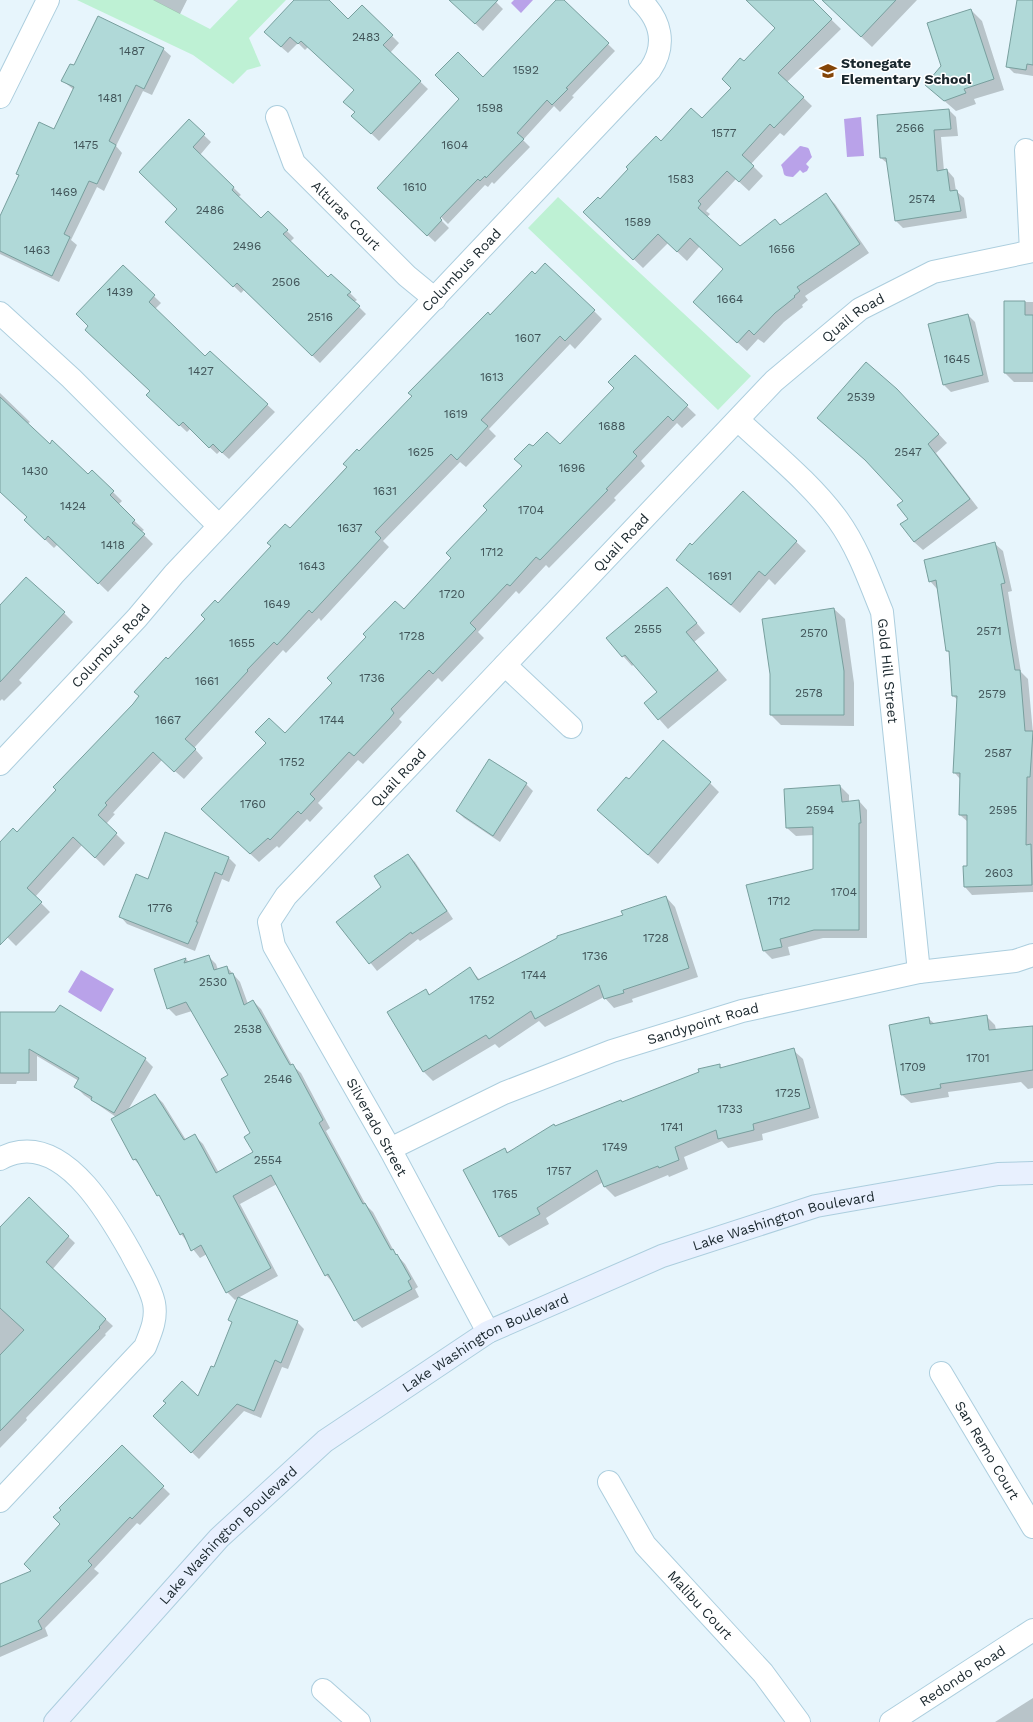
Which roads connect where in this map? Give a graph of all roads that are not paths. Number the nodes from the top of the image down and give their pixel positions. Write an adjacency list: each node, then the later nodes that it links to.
1 (48, 0): 3 (street)
2 (640, 0): 7 (street, Columbus Road)
3 (0, 97)
4 (277, 117): 7 (street, Alturas Court)
5 (1026, 150): 6 (street)
6 (1032, 251): 9 (street, Quail Road)
7 (435, 299): 10 (street, Columbus Road)
8 (0, 314): 10 (street)
9 (738, 420): 11 (street, Quail Road); 16 (street, Gold Hill Street)
10 (219, 526): 13 (street, Columbus Road)
11 (505, 665): 12 (street); 14 (street, Quail Road)
12 (571, 727)
13 (0, 764)
14 (269, 922): 17 (street, Silverado Street)
15 (1033, 954): 16 (street, Sandypoint Road)
16 (919, 972): 17 (street, Sandypoint Road)
17 (390, 1149): 20 (street, Silverado Street)
18 (0, 1159): 23 (street)
19 (1033, 1173): 20 (street, Lake Washington Boulevard)
20 (488, 1332): 27 (street, Lake Washington Boulevard)
21 (941, 1373): 24 (street, San Remo Court)
22 (609, 1482): 29 (street, Malibu Court)
23 (0, 1501)
24 (1033, 1527)
25 (1033, 1630): 30 (street, Redondo Road)
26 (323, 1690): 28 (street)
27 (54, 1722)
28 (359, 1722)
29 (799, 1722)
30 (891, 1722)

